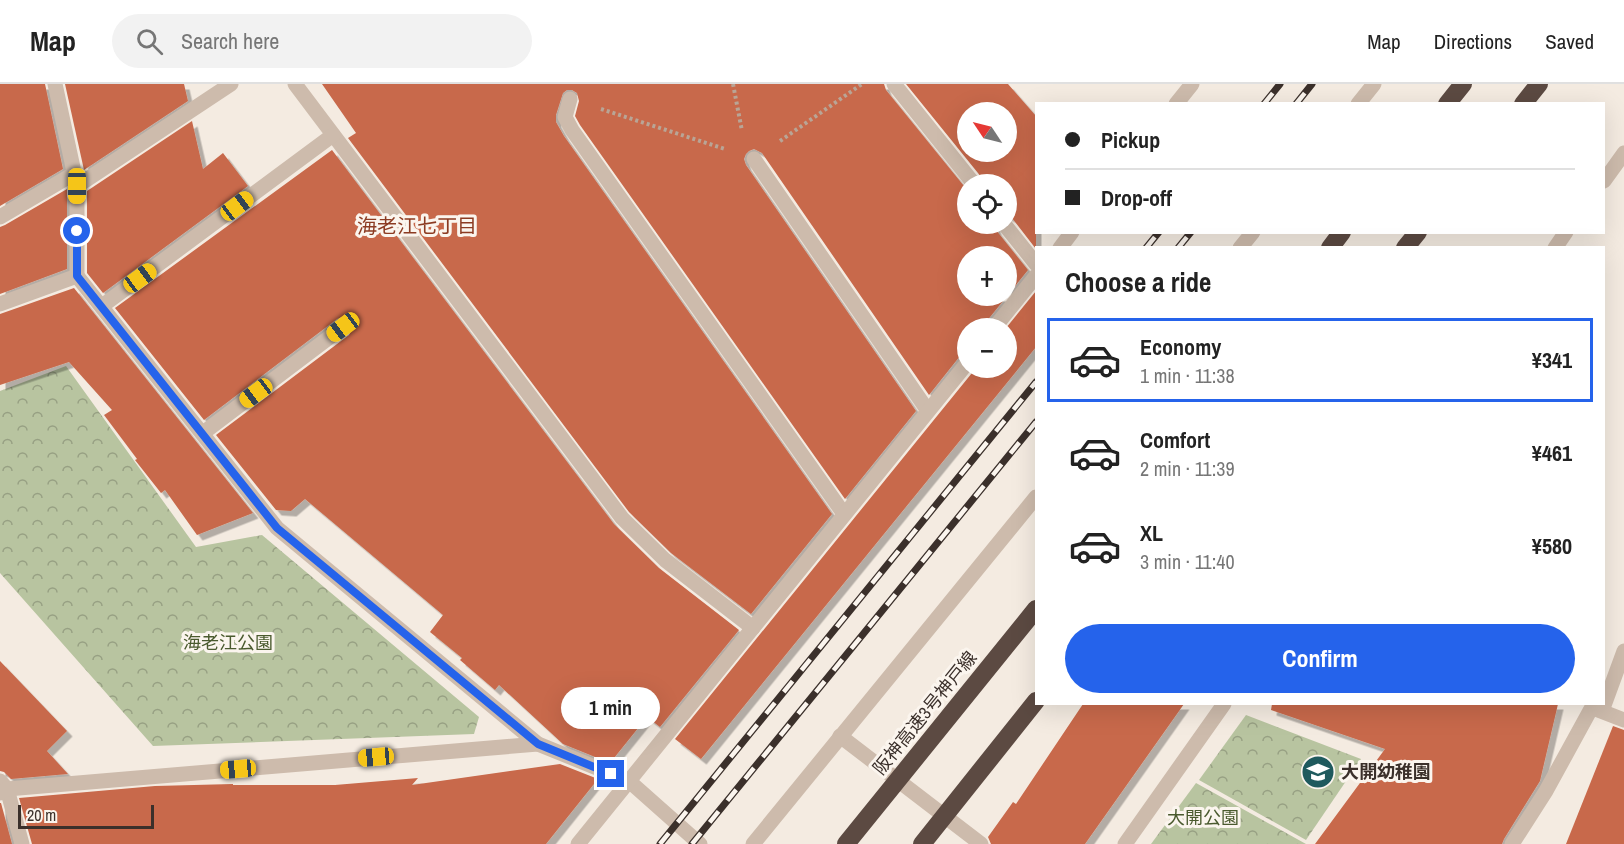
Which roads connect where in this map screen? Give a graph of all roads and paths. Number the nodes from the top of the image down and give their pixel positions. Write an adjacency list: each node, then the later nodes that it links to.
1 (55, 84): 20 (street)
2 (231, 84): 20 (street)
3 (295, 84): 16 (street)
4 (733, 84): 18 (path)
5 (863, 84): 18 (path)
6 (894, 84): 19 (street)
7 (1192, 84): 12 (street)
8 (1374, 84): 13 (street)
9 (1463, 84): 14 (highway)
10 (1539, 84): 15 (highway)
11 (570, 99): 18 (path); 37 (street)
12 (1178, 102)
13 (1360, 102)
14 (1449, 102)
15 (1525, 102)
16 (333, 135): 30 (street); 39 (street)
17 (1624, 153): 21 (street)
18 (754, 159): 34 (street)
19 (966, 174)
20 (76, 179): 22 (street); 27 (street)
21 (1605, 180)
22 (0, 217)
23 (1013, 234): 26 (street)
24 (1251, 234): 25 (street)
25 (1242, 246)
26 (1035, 263)
27 (77, 276): 29 (street); 30 (street)
28 (1035, 277): 31 (street)
29 (0, 304)
30 (102, 306): 35 (street)
31 (1002, 318)
32 (343, 327): 35 (street)
33 (957, 375): 34 (street)
34 (928, 411): 37 (street)
35 (203, 433): 47 (street)
36 (1035, 498): 46 (street)
37 (844, 514): 39 (street)
38 (1035, 610): 54 (highway, 阪神高速3号神戸線, bridge)
39 (753, 628): 48 (street)
40 (1624, 651): 41 (street)
41 (1605, 684)
42 (1035, 702): 55 (highway, bridge)
43 (1223, 705): 57 (street)
44 (1592, 707): 45 (street); 58 (street)
45 (1624, 720)
46 (840, 736): 53 (street); 56 (street)
47 (538, 744): 48 (street); 49 (street)
48 (629, 781): 51 (street); 52 (street)
49 (2, 787): 50 (street)
50 (22, 844)
51 (578, 844)
52 (700, 844)
53 (753, 844)
54 (846, 844)
55 (922, 844)
56 (981, 844)
57 (1125, 844)
58 (1512, 844)

